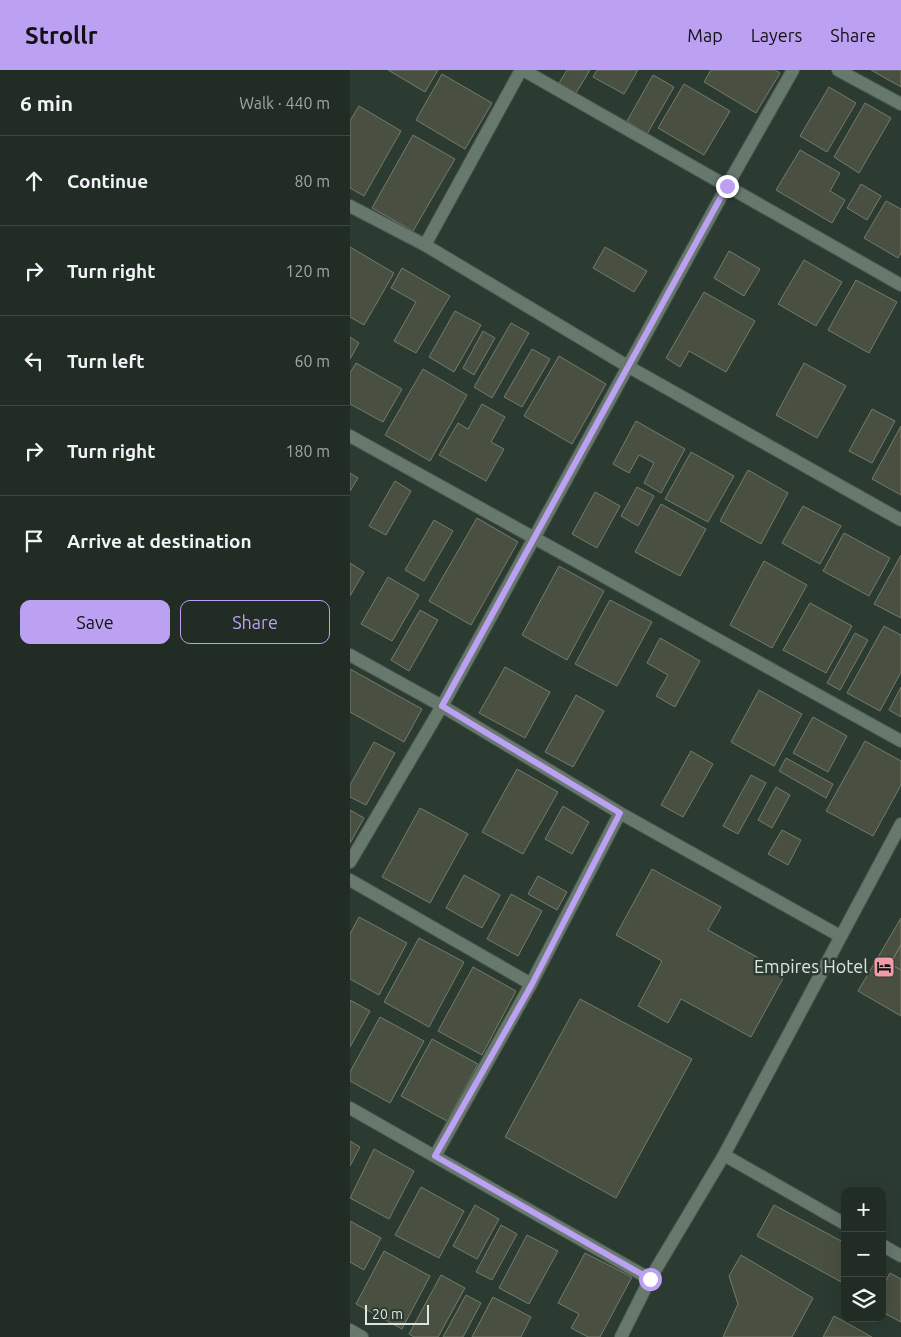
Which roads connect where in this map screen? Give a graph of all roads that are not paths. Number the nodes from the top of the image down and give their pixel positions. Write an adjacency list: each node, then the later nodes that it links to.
1 (522, 70): 5 (street); 7 (street)
2 (793, 70): 5 (street)
3 (838, 70): 4 (street)
4 (901, 104)
5 (727, 186): 8 (street); 9 (street)
6 (350, 206): 7 (street)
7 (425, 245): 9 (street)
8 (901, 285)
9 (629, 367): 11 (street); 12 (street)
10 (350, 436): 12 (street)
11 (901, 520)
12 (535, 537): 14 (street); 15 (street)
13 (350, 655): 14 (street)
14 (442, 706): 16 (street); 18 (street)
15 (901, 741)
16 (620, 813): 20 (street); 21 (street)
17 (901, 824): 20 (street)
18 (350, 862)
19 (350, 880): 21 (street)
20 (840, 936): 23 (street)
21 (532, 984): 24 (street)
22 (350, 1108): 24 (street)
23 (724, 1155): 25 (street); 28 (street)
24 (435, 1156): 28 (street)
25 (841, 1222)
26 (886, 1247): 27 (street)
27 (901, 1256)
28 (650, 1279): 31 (street)
29 (350, 1330): 30 (street)
30 (362, 1337)
31 (621, 1337)

